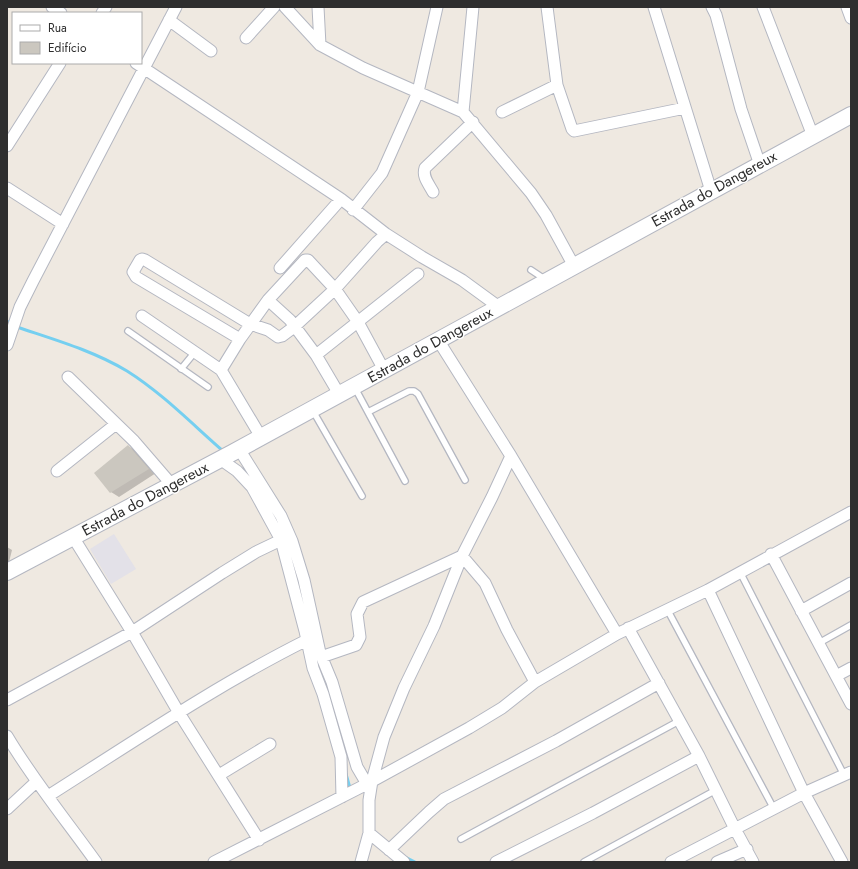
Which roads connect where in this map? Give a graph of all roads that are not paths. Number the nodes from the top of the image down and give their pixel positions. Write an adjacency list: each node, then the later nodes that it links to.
1 (176, 7): 13 (street)
2 (274, 7): 14 (street)
3 (285, 7): 15 (street)
4 (318, 7): 15 (street)
5 (437, 7): 21 (street)
6 (473, 7): 23 (street)
7 (547, 7): 20 (street)
8 (654, 7): 22 (street)
9 (712, 7): 29 (street)
10 (763, 7): 27 (street)
11 (847, 7): 12 (street)
12 (851, 18)
13 (169, 20): 16 (street); 17 (street)
14 (246, 38)
15 (320, 45): 21 (street)
16 (211, 51)
17 (142, 63)
18 (59, 64): 28 (street)
19 (140, 66): 33 (street); 35 (street)
20 (557, 85): 22 (street); 24 (street)
21 (418, 92): 23 (street); 34 (street)
22 (686, 108): 31 (street)
23 (463, 112): 26 (street)
24 (502, 112)
25 (851, 115): 27 (main road, Estrada do Dangereux)
26 (473, 122): 32 (street); 37 (street)
27 (813, 136): 29 (main road, Estrada do Dangereux)
28 (7, 146)
29 (760, 164): 31 (main road, Estrada do Dangereux)
30 (7, 188): 35 (street)
31 (711, 191): 37 (main road, Estrada do Dangereux)
32 (433, 192)
33 (341, 200): 34 (street); 38 (street)
34 (353, 210): 36 (street)
35 (63, 224): 52 (street)
36 (386, 234): 42 (street); 44 (street)
37 (574, 266): 41 (main road, Estrada do Dangereux)
38 (280, 268)
39 (532, 270): 41 (lane)
40 (418, 274): 46 (street)
41 (547, 281): 44 (main road, Estrada do Dangereux)
42 (335, 289): 43 (street); 46 (street); 48 (street)
43 (268, 300): 47 (street); 48 (street)
44 (499, 307): 51 (main road, Estrada do Dangereux)
45 (142, 316): 53 (street)
46 (358, 322): 54 (street); 57 (street)
47 (250, 324): 48 (street); 50 (street); 50 (street)
48 (294, 326): 54 (street)
49 (128, 331): 55 (lane)
50 (240, 339): 56 (street)
51 (438, 340): 57 (main road, Estrada do Dangereux); 67 (street)
52 (7, 345)
53 (195, 352): 55 (lane); 56 (street)
54 (316, 355): 61 (street)
55 (181, 369): 60 (lane)
56 (221, 370): 65 (street)
57 (384, 370): 59 (main road, Estrada do Dangereux)
58 (68, 377): 64 (street)
59 (354, 386): 61 (main road, Estrada do Dangereux); 63 (lane)
60 (208, 387)
61 (339, 394): 62 (main road, Estrada do Dangereux)
62 (311, 409): 65 (main road, Estrada do Dangereux); 72 (lane)
63 (368, 412): 69 (lane); 70 (lane)
64 (116, 424): 68 (street); 71 (street)
65 (261, 437): 66 (main road, Estrada do Dangereux)
66 (228, 455): 71 (main road, Estrada do Dangereux); 75 (street); 90 (street)
67 (511, 456): 77 (street); 87 (street)
68 (58, 470)
69 (465, 480)
70 (405, 481)
71 (172, 485): 74 (main road, Estrada do Dangereux)
72 (362, 496)
73 (851, 512): 76 (street)
74 (73, 537): 78 (main road, Estrada do Dangereux); 86 (street)
75 (281, 540): 86 (street); 88 (street)
76 (771, 554): 79 (street); 83 (street)
77 (462, 556): 90 (street); 93 (street); 105 (street)
78 (7, 572)
79 (740, 572): 81 (street); 102 (lane)
80 (851, 583): 83 (street)
81 (708, 590): 82 (street); 107 (street)
82 (667, 610): 85 (street); 111 (lane)
83 (801, 611): 89 (street)
84 (851, 625): 89 (lane)
85 (628, 628): 87 (street); 94 (street)
86 (132, 632): 95 (street); 97 (street)
87 (616, 634): 93 (street)
88 (307, 640): 97 (street); 109 (street)
89 (819, 643): 92 (street)
90 (322, 655): 105 (street)
91 (851, 668): 92 (street)
92 (836, 676): 96 (street)
93 (535, 682): 105 (street)
94 (659, 683): 98 (street); 117 (street)
95 (7, 700)
96 (851, 704)
97 (179, 713): 103 (street); 108 (street)
98 (680, 721): 101 (street); 114 (lane)
99 (7, 736): 104 (street)
100 (270, 744): 103 (street)
101 (699, 756): 106 (street); 122 (street)
102 (848, 773): 107 (street)
103 (219, 775): 115 (street)
104 (36, 782): 108 (street); 110 (street)
105 (369, 783): 109 (street); 113 (street)
106 (716, 790): 112 (street); 123 (lane)
107 (804, 793): 111 (street); 127 (street)
108 (48, 796): 119 (street)
109 (342, 797): 115 (street)
110 (7, 809)
111 (774, 809): 112 (street)
112 (735, 829): 116 (street); 124 (street)
113 (369, 833): 117 (street); 118 (street)
114 (461, 839)
115 (259, 840): 120 (street)
116 (747, 849): 125 (street); 126 (street)
117 (389, 850): 121 (street)
118 (360, 861)
119 (96, 862)
120 (214, 862)
121 (404, 862)
122 (496, 862)
123 (584, 862)
124 (671, 862)
125 (718, 862)
126 (753, 862)
127 (842, 862)

